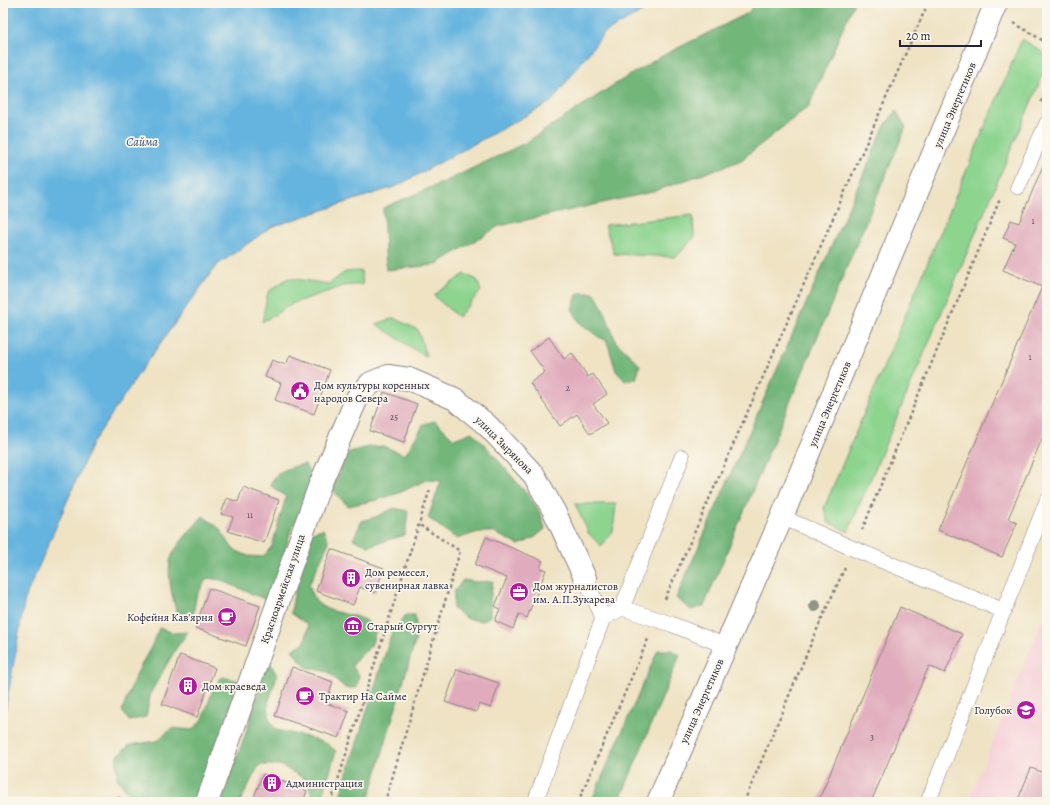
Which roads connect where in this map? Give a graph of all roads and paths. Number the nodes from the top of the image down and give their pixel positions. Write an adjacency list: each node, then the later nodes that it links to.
1 (928, 3): 19 (path)
2 (996, 3): 12 (main road, улица Энергетиков)
3 (1047, 87): 4 (path)
4 (1038, 109)
5 (1047, 122): 6 (lane)
6 (1018, 187)
7 (1001, 197): 14 (path)
8 (372, 383): 15 (main road, улица Зырянова); 21 (main road, Красноармейская улица)
9 (682, 457): 16 (lane)
10 (430, 488): 13 (path)
11 (1047, 501): 17 (lane)
12 (782, 517): 14 (lane); 20 (main road, улица Энергетиков)
13 (418, 524): 22 (path); 23 (path)
14 (854, 549): 17 (lane); 27 (path)
15 (585, 578): 18 (lane)
16 (622, 608): 18 (lane); 19 (lane)
17 (1004, 611): 28 (lane)
18 (603, 618): 24 (lane)
19 (657, 619): 20 (lane); 25 (path)
20 (726, 646): 26 (main road, улица Энергетиков)
21 (207, 802)
22 (331, 802)
23 (385, 802)
24 (535, 802)
25 (578, 802)
26 (658, 802)
27 (744, 802)
28 (928, 802)

